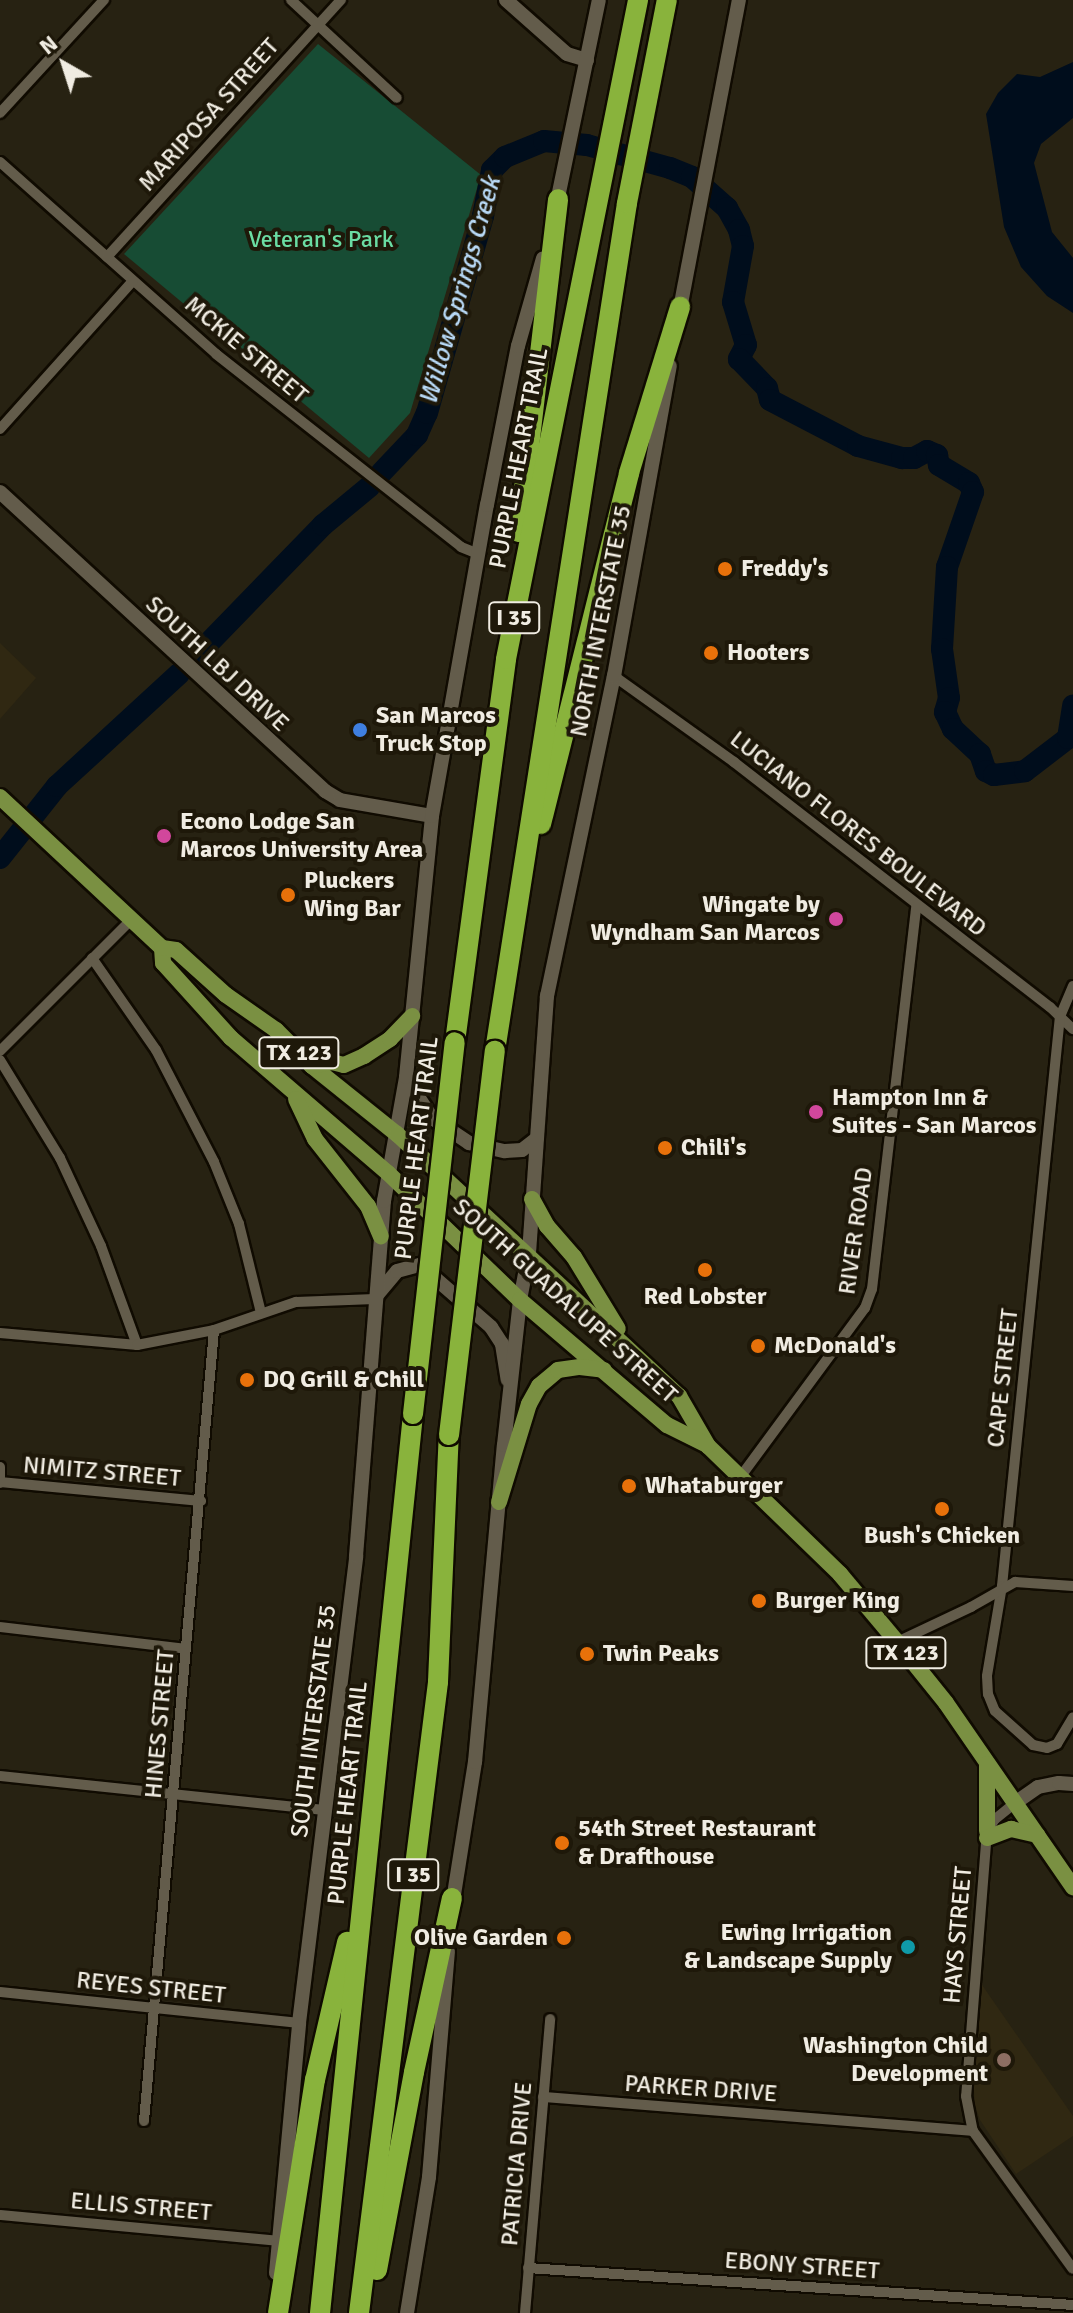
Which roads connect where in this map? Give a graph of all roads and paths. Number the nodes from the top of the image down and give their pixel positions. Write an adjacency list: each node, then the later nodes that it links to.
1 (104, 0): 12 (street)
2 (291, 0): 9 (street)
3 (341, 0): 9 (street, MARIPOSA STREET)
4 (506, 0): 10 (main road)
5 (599, 0): 10 (main road)
6 (638, 0): 21 (highway, PURPLE HEART TRAIL / I 35)
7 (667, 0): 28 (highway, I 35)
8 (739, 0): 17 (main road, NORTH INTERSTATE 35)
9 (318, 24): 11 (street); 15 (street, MARIPOSA STREET)
10 (587, 60): 14 (main road)
11 (397, 98)
12 (0, 113)
13 (0, 162): 15 (street, MCKIE STREET)
14 (558, 196): 20 (main road); 21 (highway)
15 (107, 257): 16 (street, MCKIE STREET)
16 (133, 281): 18 (street); 20 (street, MCKIE STREET)
17 (682, 297): 22 (main road, NORTH INTERSTATE 35); 28 (highway)
18 (0, 429)
19 (0, 492): 24 (main road, SOUTH LBJ DRIVE)
20 (478, 554): 24 (main road)
21 (510, 641): 74 (highway, PURPLE HEART TRAIL / I 35, bridge)
22 (614, 676): 25 (street, LUCIANO FLORES BOULEVARD); 40 (main road, NORTH INTERSTATE 35)
23 (5, 802): 26 (main road, SOUTH GUADALUPE STREET)
24 (432, 816): 31 (main road)
25 (916, 906): 32 (street, LUCIANO FLORES BOULEVARD); 56 (street, RIVER ROAD)
26 (132, 919): 27 (main road, SOUTH GUADALUPE STREET); 29 (street)
27 (162, 948): 36 (main road, SOUTH GUADALUPE STREET / TX 123); 38 (main road, SOUTH GUADALUPE STREET)
28 (509, 952): 91 (highway, I 35, bridge)
29 (92, 958): 34 (street); 47 (street)
30 (1073, 986): 32 (street, CAPE STREET)
31 (412, 1016): 36 (main road); 37 (main road)
32 (1060, 1016): 33 (street, LUCIANO FLORES BOULEVARD); 60 (street, CAPE STREET)
33 (1073, 1029)
34 (0, 1051)
35 (0, 1060): 50 (street)
36 (312, 1066): 39 (main road, SOUTH GUADALUPE STREET / TX 123)
37 (406, 1077): 39 (main road); 40 (main road)
38 (294, 1094): 41 (main road, SOUTH GUADALUPE STREET); 43 (main road)
39 (397, 1134): 41 (main road, SOUTH INTERSTATE 35); 44 (main road, SOUTH GUADALUPE STREET / TX 123)
40 (536, 1139): 42 (main road, NORTH INTERSTATE 35)
41 (388, 1173): 43 (main road, SOUTH INTERSTATE 35); 46 (main road, SOUTH GUADALUPE STREET / TX 123)
42 (532, 1199): 44 (main road, NORTH INTERSTATE 35); 51 (main road)
43 (381, 1236): 45 (main road, SOUTH INTERSTATE 35)
44 (529, 1253): 46 (main road); 51 (main road, SOUTH GUADALUPE STREET / TX 123)
45 (375, 1299): 47 (street); 53 (main road); 71 (main road, SOUTH INTERSTATE 35)
46 (520, 1300): 52 (main road, SOUTH GUADALUPE STREET / TX 123); 53 (main road)
47 (261, 1313): 48 (street)
48 (214, 1330): 50 (street); 58 (street, HINES STREET)
49 (0, 1333): 50 (street)
50 (137, 1345)
51 (629, 1348): 54 (main road, SOUTH GUADALUPE STREET / TX 123)
52 (605, 1371): 54 (main road, SOUTH GUADALUPE STREET / TX 123); 59 (main road)
53 (510, 1394): 59 (main road)
54 (708, 1446): 56 (main road, SOUTH GUADALUPE STREET / TX 123)
55 (0, 1467): 57 (street)
56 (741, 1476): 63 (main road, SOUTH GUADALUPE STREET / TX 123)
57 (0, 1483): 58 (street, NIMITZ STREET)
58 (201, 1501): 64 (street, HINES STREET)
59 (499, 1502): 76 (main road)
60 (1002, 1586): 61 (street); 63 (street); 65 (street, CAPE STREET)
61 (1073, 1586)
62 (0, 1627): 64 (street)
63 (897, 1642): 66 (main road, SOUTH GUADALUPE STREET / TX 123)
64 (186, 1649): 69 (street, HINES STREET)
65 (1073, 1717)
66 (987, 1764): 70 (main road, SOUTH GUADALUPE STREET / TX 123); 72 (main road)
67 (0, 1776): 69 (street)
68 (1073, 1784): 70 (main road)
69 (175, 1795): 71 (street); 78 (street, HINES STREET)
70 (1015, 1803): 72 (street); 73 (main road, SOUTH GUADALUPE STREET / TX 123)
71 (326, 1810): 80 (main road, SOUTH INTERSTATE 35)
72 (987, 1835): 73 (main road); 83 (street, HAYS STREET)
73 (1037, 1835): 75 (main road, SOUTH GUADALUPE STREET / TX 123)
74 (368, 1852): 89 (highway); 90 (highway, PURPLE HEART TRAIL / I 35)
75 (1073, 1887)
76 (452, 1898): 92 (highway); 93 (main road)
77 (0, 1992): 78 (street, REYES STREET)
78 (156, 2009): 80 (street, REYES STREET); 82 (street, HINES STREET)
79 (550, 2019): 81 (street, PATRICIA DRIVE)
80 (299, 2023): 85 (main road, SOUTH INTERSTATE 35)
81 (543, 2097): 83 (street, PARKER DRIVE); 86 (street, PATRICIA DRIVE)
82 (144, 2121)
83 (973, 2131): 87 (street)
84 (0, 2215): 85 (street, ELLIS STREET)
85 (278, 2241): 89 (main road, SOUTH INTERSTATE 35)
86 (528, 2268): 88 (street, EBONY STREET); 94 (street, PATRICIA DRIVE)
87 (1073, 2269)
88 (1073, 2305)
89 (275, 2313)
90 (320, 2313)
91 (359, 2313)
92 (369, 2313)
93 (407, 2313)
94 (525, 2313)

